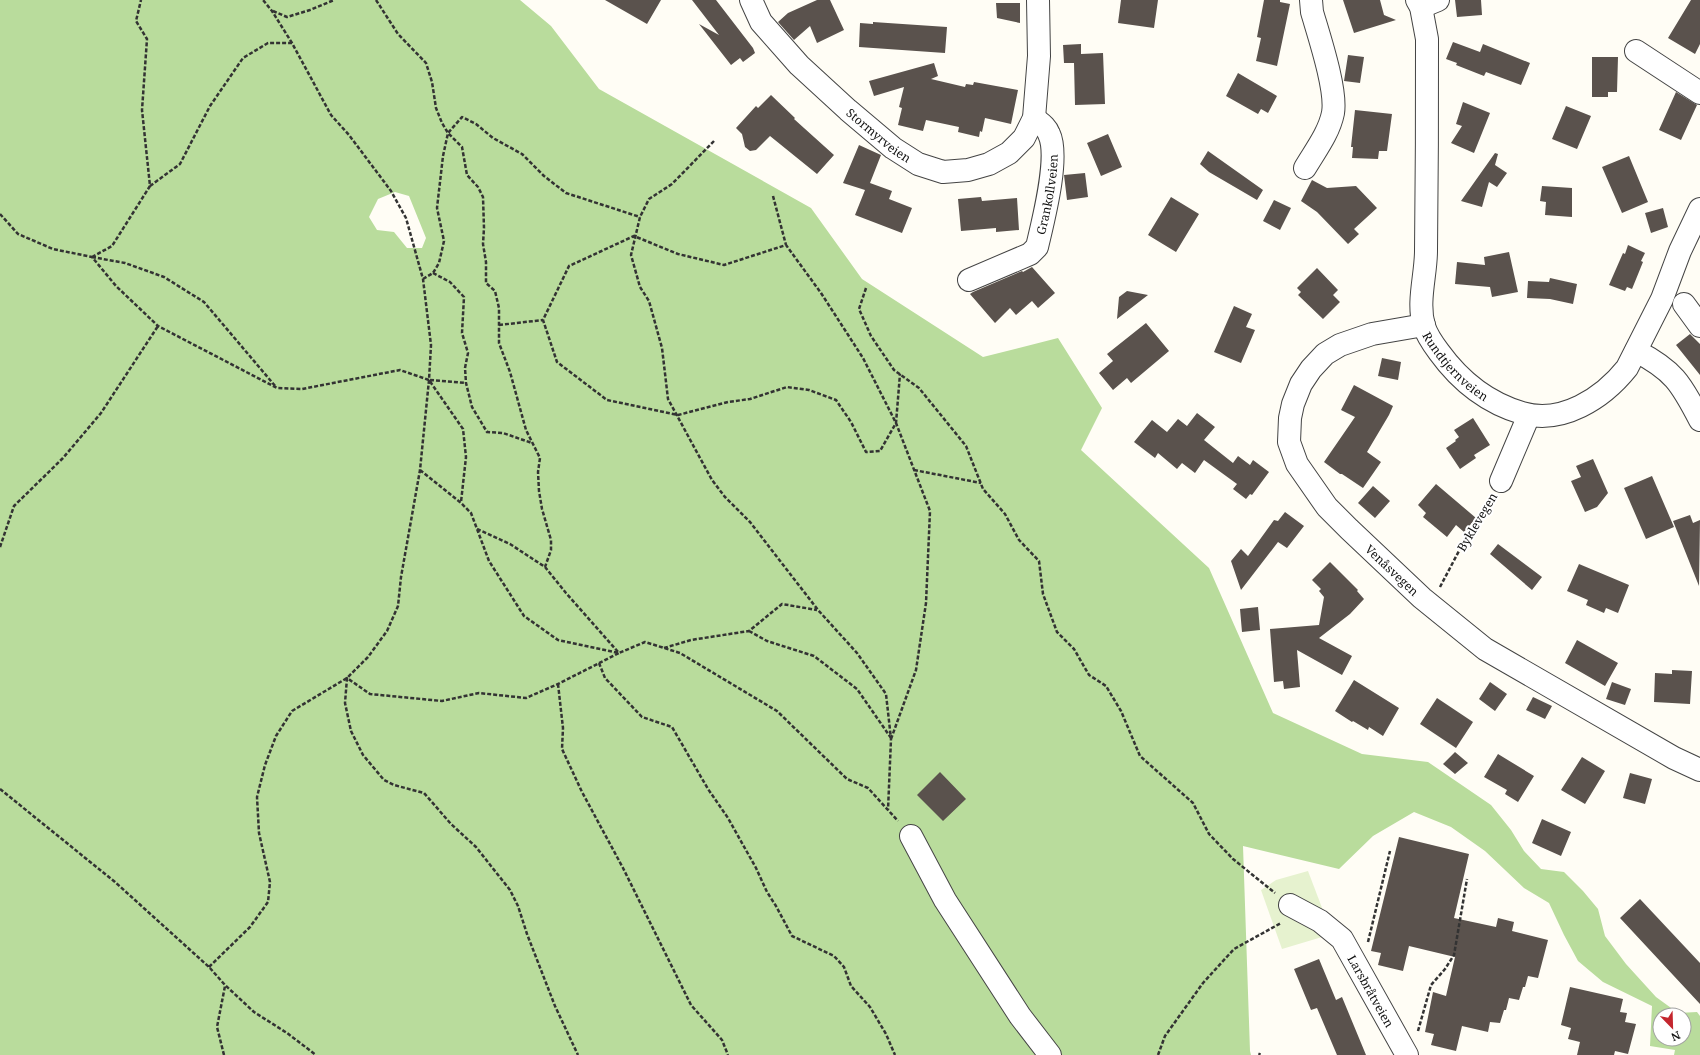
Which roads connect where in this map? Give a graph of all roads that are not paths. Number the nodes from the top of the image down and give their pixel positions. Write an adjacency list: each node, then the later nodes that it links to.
1 (751, 0): 7 (street, Stormyrveien)
2 (1038, 0): 7 (street)
3 (1311, 0): 8 (street)
4 (1425, 2): 12 (street, Rundtjernveien)
5 (1636, 51): 6 (street)
6 (1700, 93)
7 (1034, 118): 10 (street, Grankollveien)
8 (1306, 168)
9 (1700, 209): 14 (street, Rundtjernveien)
10 (969, 280)
11 (1684, 304): 13 (street)
12 (1424, 325): 16 (street, Rundtjernveien); 19 (street, Venåsvegen)
13 (1700, 326)
14 (1636, 351): 15 (street); 16 (street, Rundtjernveien)
15 (1695, 396): 17 (street)
16 (1529, 415): 18 (street, Byklevegen)
17 (1700, 420)
18 (1501, 480)
19 (1700, 770)
20 (911, 836): 23 (street)
21 (1290, 905): 22 (street, Larsbråtveien)
22 (1412, 1046)
23 (1050, 1055)

